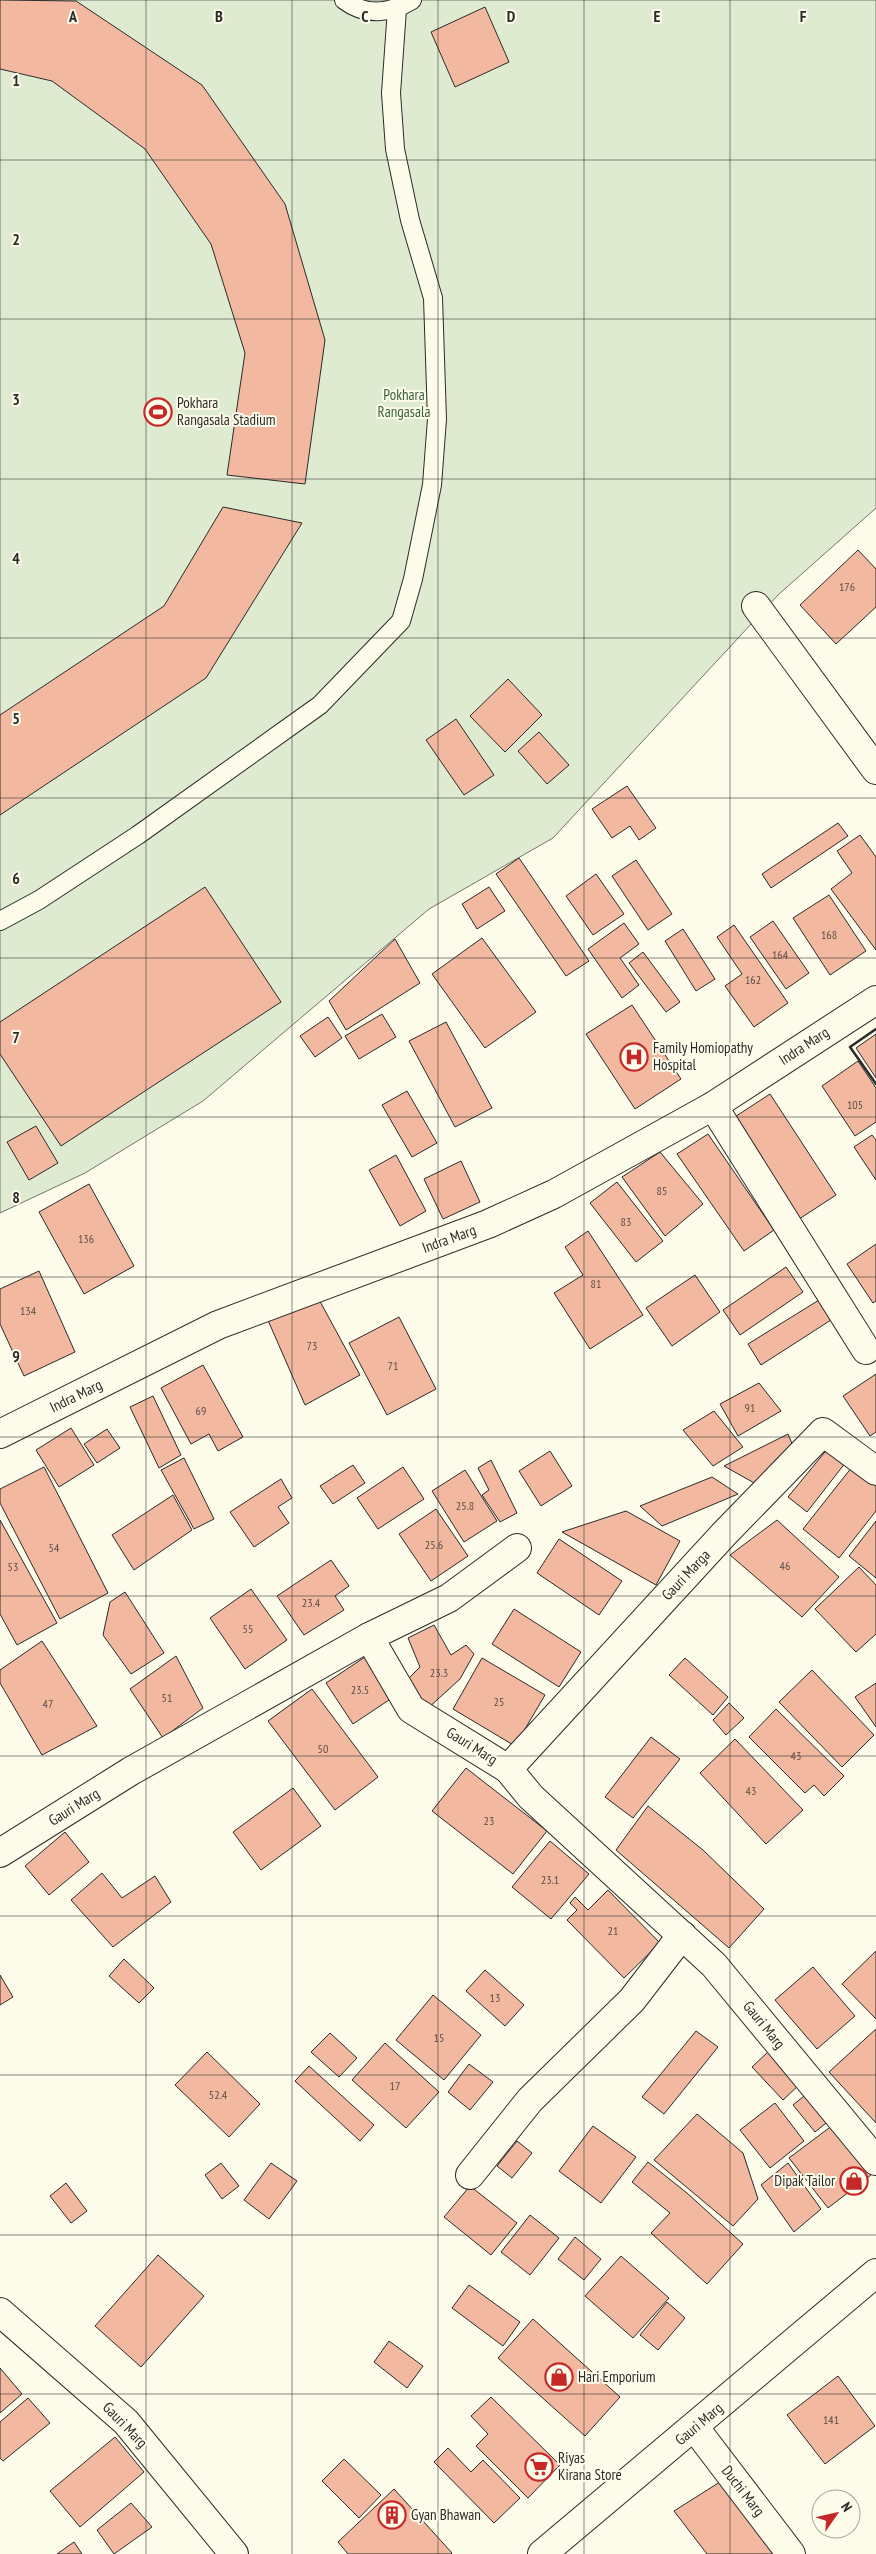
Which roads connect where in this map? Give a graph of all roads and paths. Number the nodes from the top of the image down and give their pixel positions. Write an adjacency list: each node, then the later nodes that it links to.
1 (344, 0): 2 (lane)
2 (405, 4): 5 (lane)
3 (756, 606): 4 (street)
4 (876, 770)
5 (0, 921)
6 (876, 1000): 7 (street, Indra Marg)
7 (712, 1106): 8 (street); 9 (street, Indra Marg)
8 (866, 1350)
9 (0, 1434)
10 (876, 1471): 13 (street, Gauri Marga)
11 (517, 1548): 12 (street)
12 (369, 1638): 13 (street, Gauri Marg); 14 (street, Gauri Marg)
13 (508, 1769): 15 (street, Gauri Marg)
14 (0, 1853)
15 (682, 1935): 16 (street, Gauri Marg); 17 (street)
16 (876, 2161)
17 (470, 2175)
18 (876, 2273): 20 (street, Gauri Marg)
19 (0, 2312): 21 (street, Gauri Marg)
20 (694, 2428): 22 (street, Gauri Marg); 23 (street, Duchi Marg)
21 (234, 2554)
22 (542, 2554)
23 (791, 2554)

